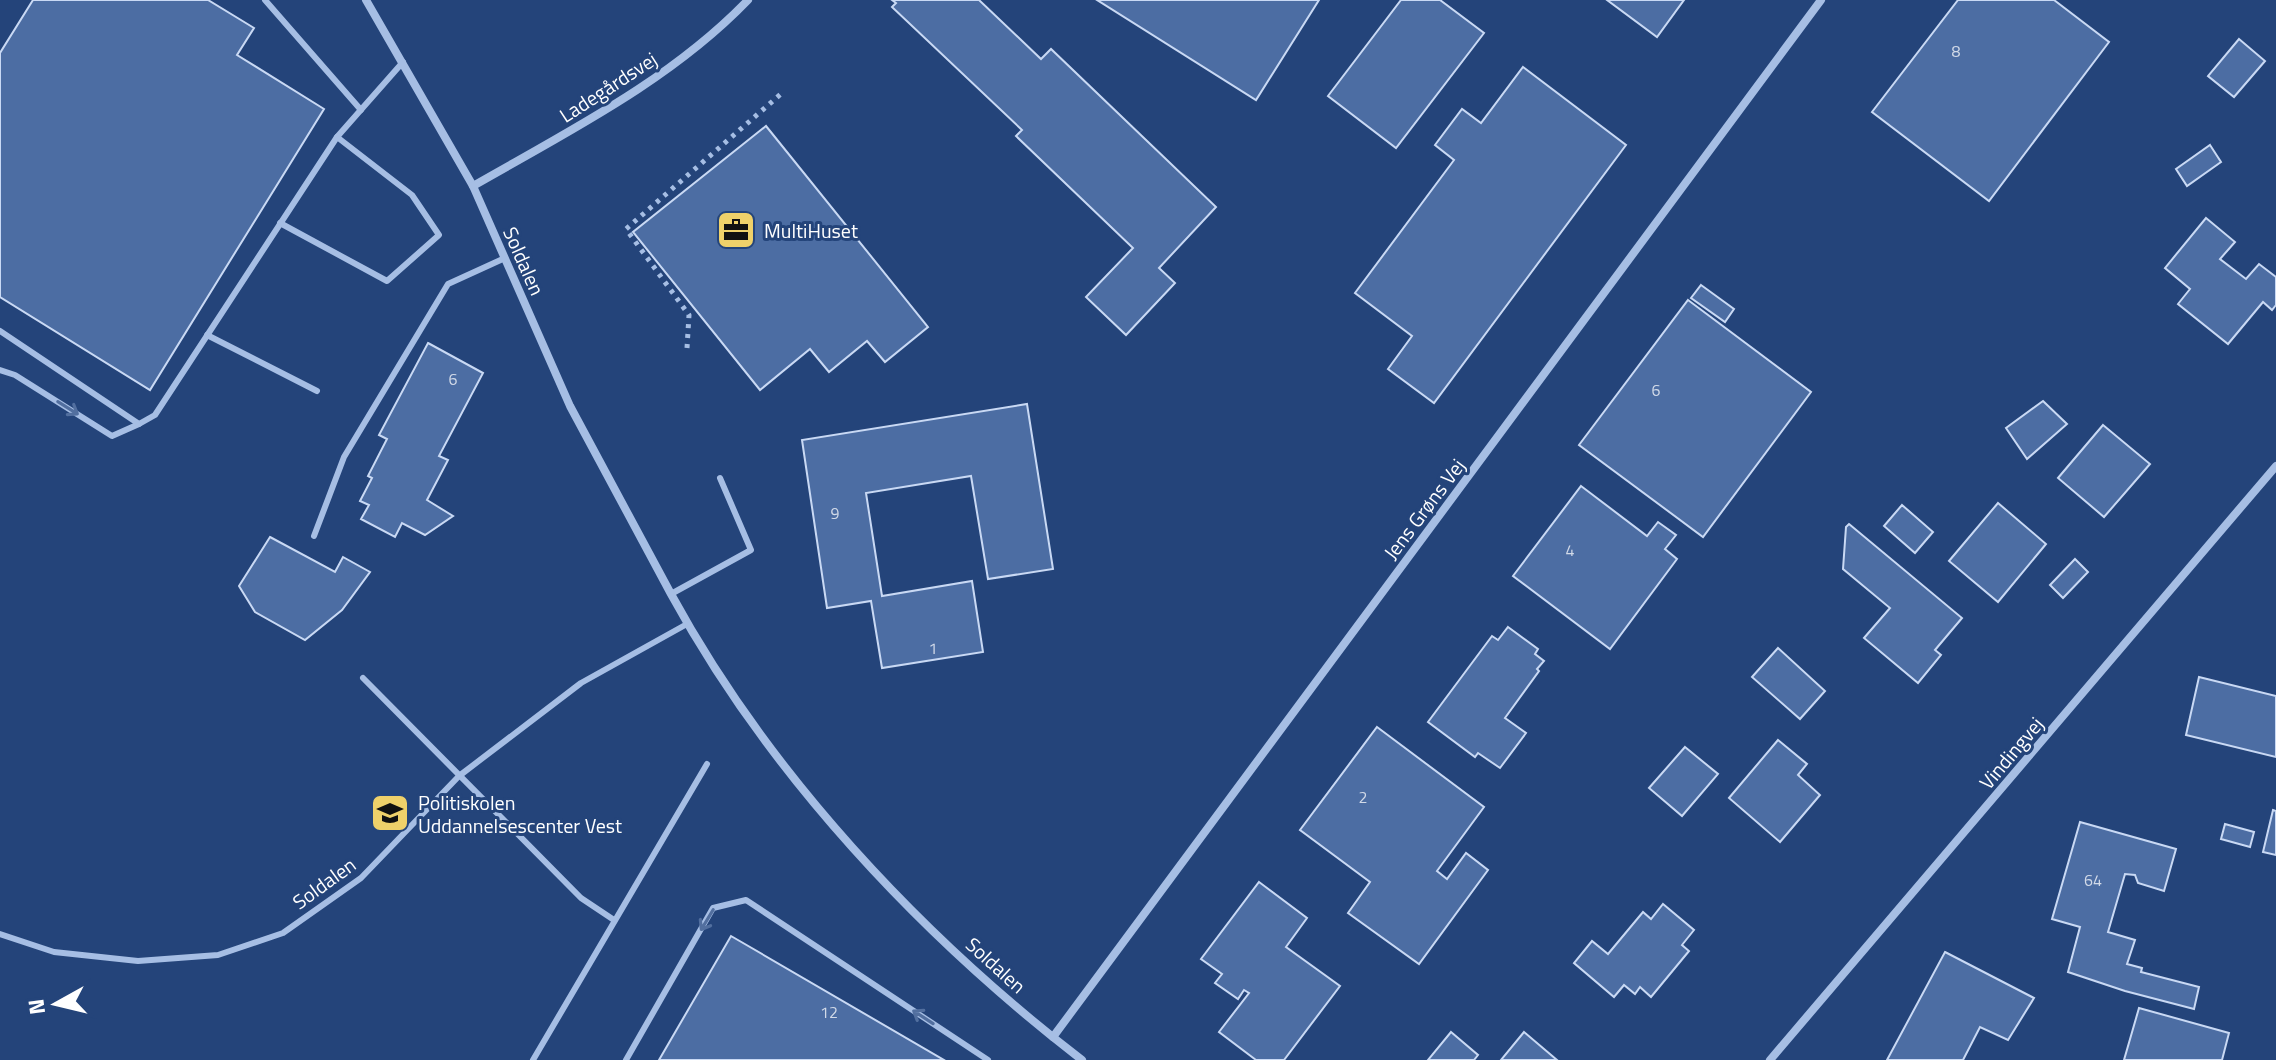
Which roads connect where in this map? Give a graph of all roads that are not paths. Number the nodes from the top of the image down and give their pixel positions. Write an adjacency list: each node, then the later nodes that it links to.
1 (265, 0): 6 (lane)
2 (366, 0): 5 (street, Soldalen)
3 (748, 0): 8 (street, Ladegårdsvej)
4 (1821, 0): 26 (street, Jens Grøns Vej)
5 (403, 62): 6 (lane); 8 (street, Soldalen)
6 (361, 110): 7 (lane)
7 (337, 137): 9 (lane); 9 (lane)
8 (473, 186): 10 (street, Soldalen)
9 (280, 223): 12 (lane)
10 (505, 258): 18 (lane); 19 (street, Soldalen)
11 (0, 331): 15 (lane)
12 (207, 335): 14 (lane); 15 (lane)
13 (0, 370): 15 (lane, one-way to 15)
14 (317, 391)
15 (139, 424)
16 (2276, 466): 31 (street, Vindingvej)
17 (720, 478): 19 (lane)
18 (314, 536)
19 (671, 594): 20 (street, Soldalen)
20 (687, 624): 23 (lane, Soldalen); 26 (street, Soldalen)
21 (363, 678): 23 (lane)
22 (707, 764): 24 (lane)
23 (459, 776): 24 (lane); 25 (lane, Soldalen)
24 (614, 920): 27 (lane)
25 (0, 934)
26 (1053, 1037): 30 (street, Soldalen)
27 (533, 1060)
28 (626, 1060): 29 (lane, one-way to 28)
29 (988, 1060)
30 (1082, 1060)
31 (1770, 1060)

